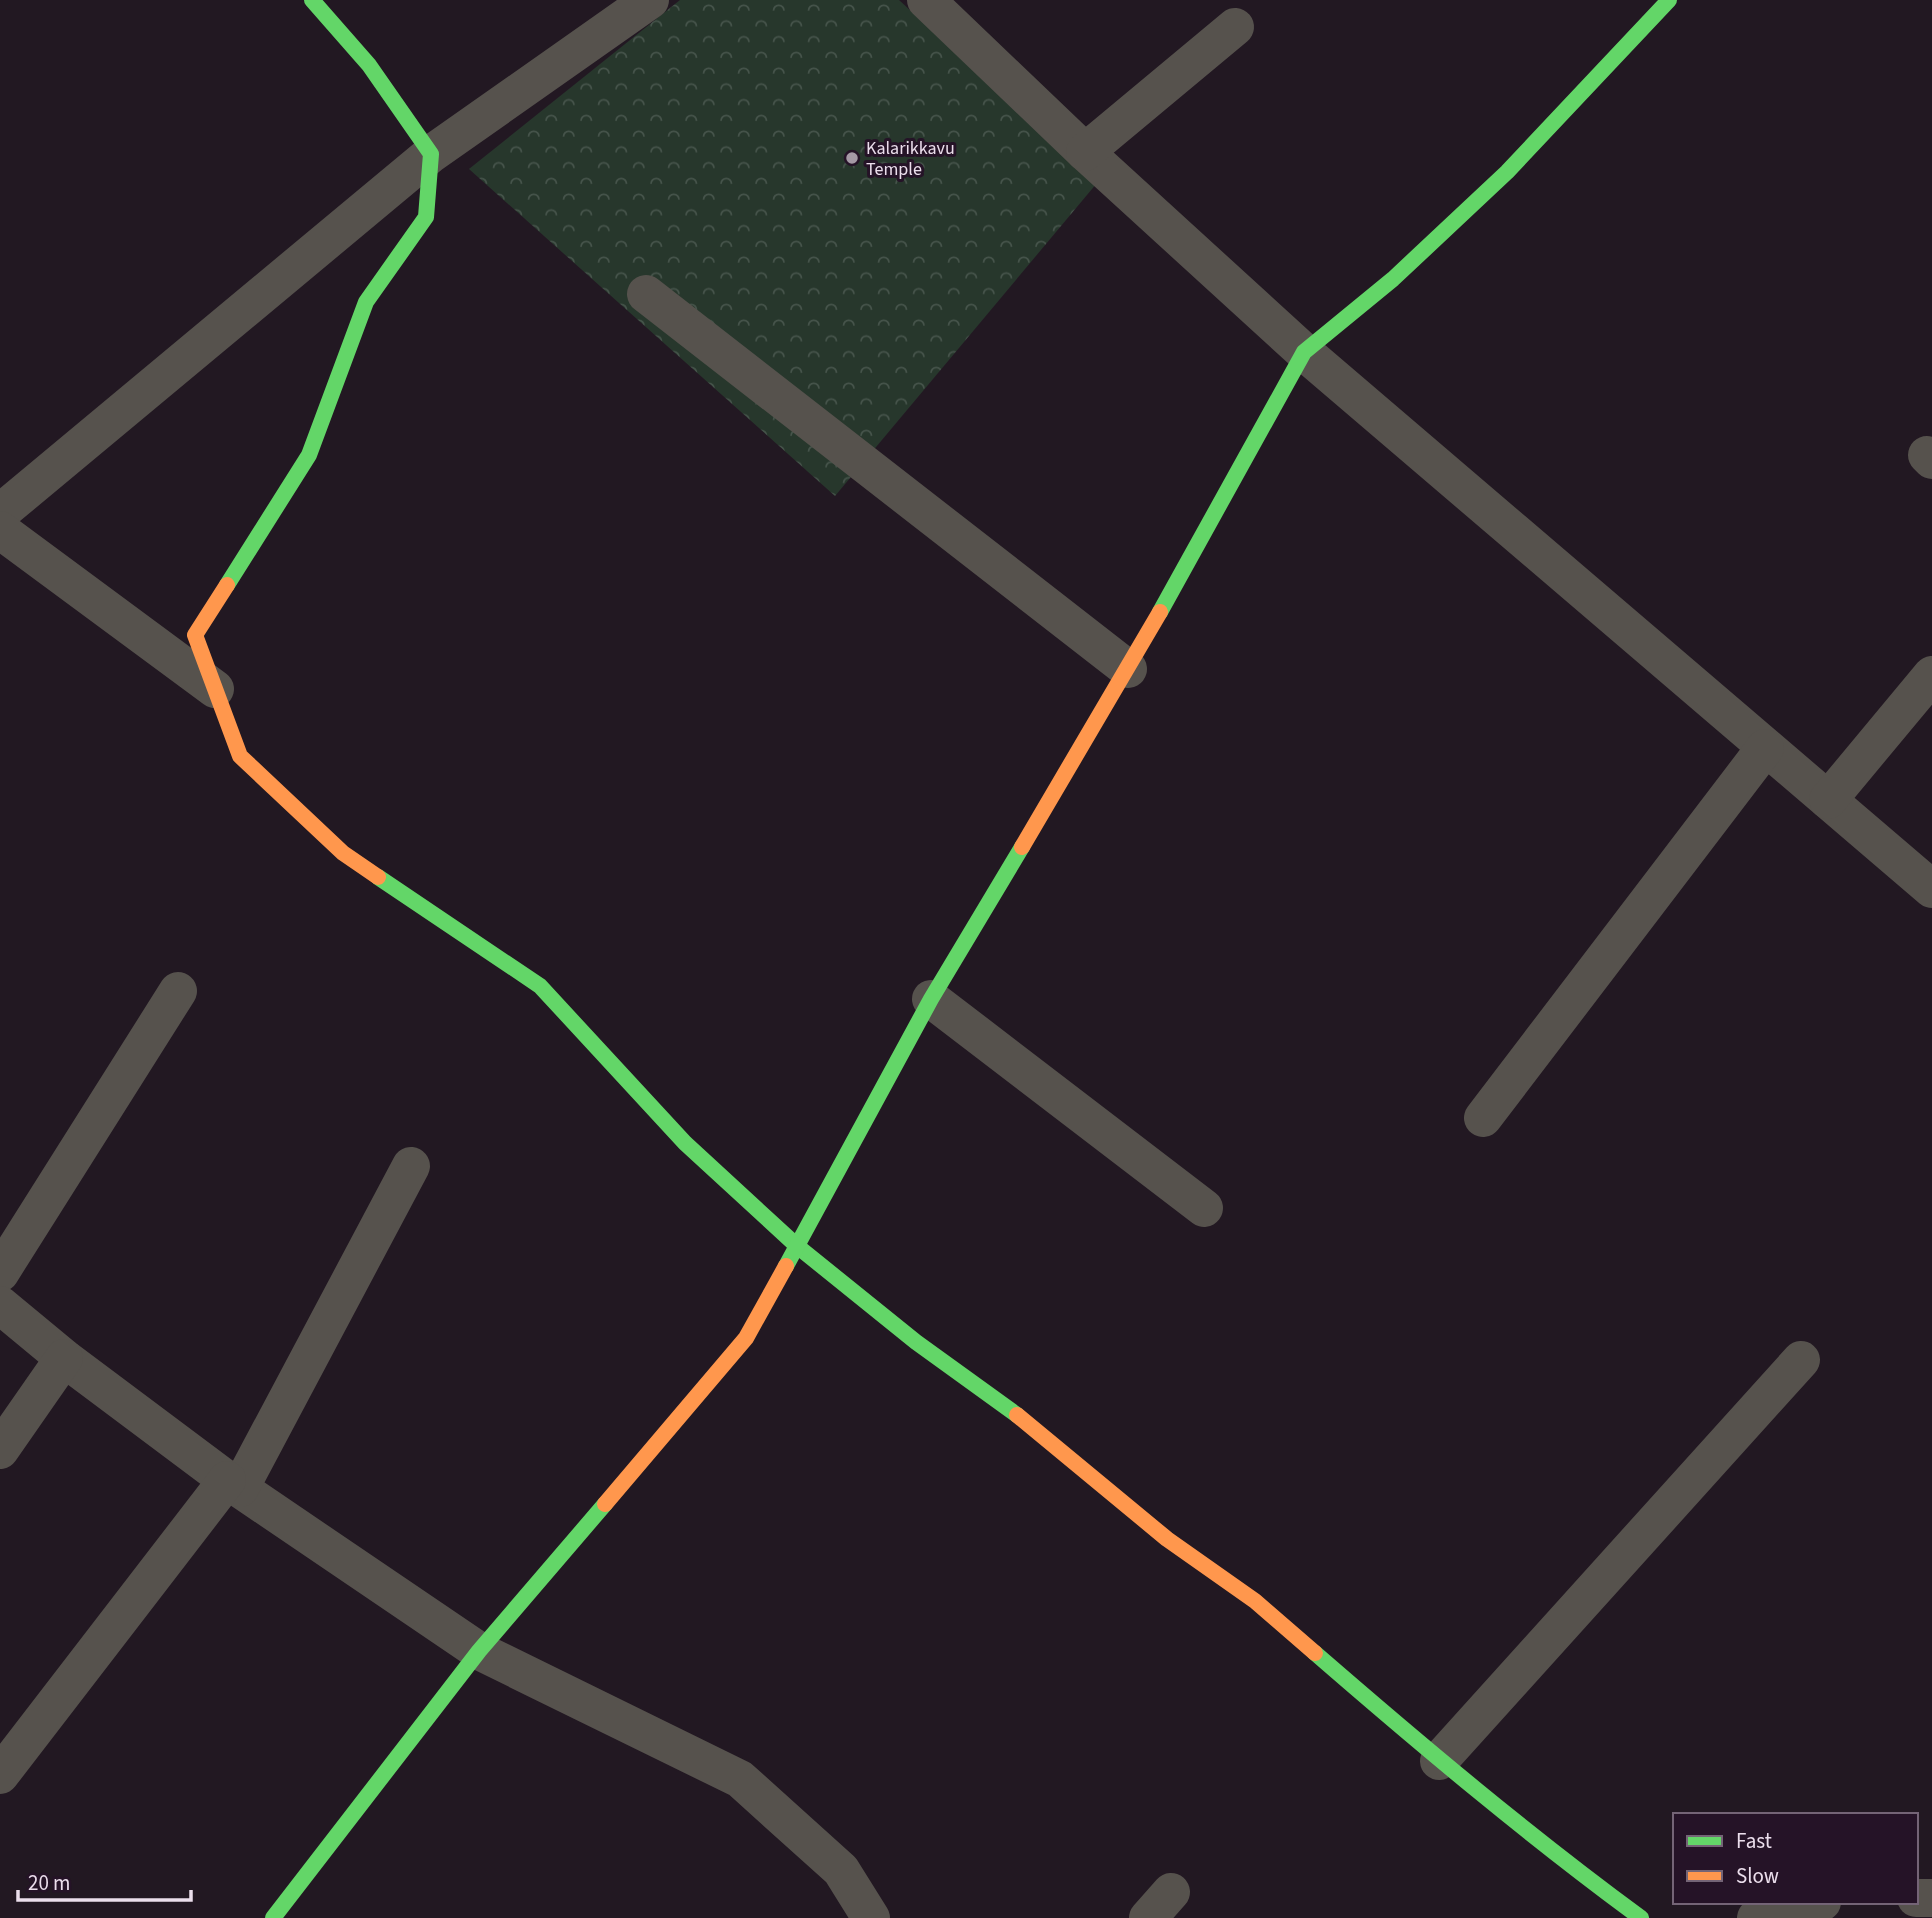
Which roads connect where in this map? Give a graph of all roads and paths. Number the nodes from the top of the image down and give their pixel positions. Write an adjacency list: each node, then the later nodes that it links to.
1 (312, 0): 7 (street)
2 (650, 0): 7 (street)
3 (926, 0): 6 (street)
4 (1669, 0): 9 (street)
5 (1235, 27): 6 (street)
6 (1085, 152): 9 (street)
7 (431, 154): 10 (street); 14 (street)
8 (646, 294): 12 (street)
9 (1304, 352): 12 (street); 15 (street)
10 (0, 513)
11 (0, 530): 14 (street)
12 (1128, 669): 19 (street)
13 (1932, 675): 16 (street)
14 (215, 690): 23 (street)
15 (1766, 748): 16 (street); 20 (street)
16 (1828, 800): 17 (street)
17 (1928, 876)
18 (178, 991): 24 (street)
19 (931, 999): 22 (street); 23 (street)
20 (1483, 1118)
21 (411, 1166): 29 (street)
22 (1205, 1208)
23 (797, 1246): 30 (street); 31 (street)
24 (0, 1273)
25 (0, 1305): 26 (street)
26 (64, 1358): 28 (street); 29 (street)
27 (1801, 1360): 31 (street)
28 (0, 1450)
29 (234, 1484): 30 (street); 32 (street)
30 (479, 1651): 34 (street); 35 (street)
31 (1438, 1762): 36 (street)
32 (0, 1776)
33 (1802, 1904): 37 (street)
34 (273, 1918)
35 (870, 1918)
36 (1641, 1918)
37 (1756, 1918)

